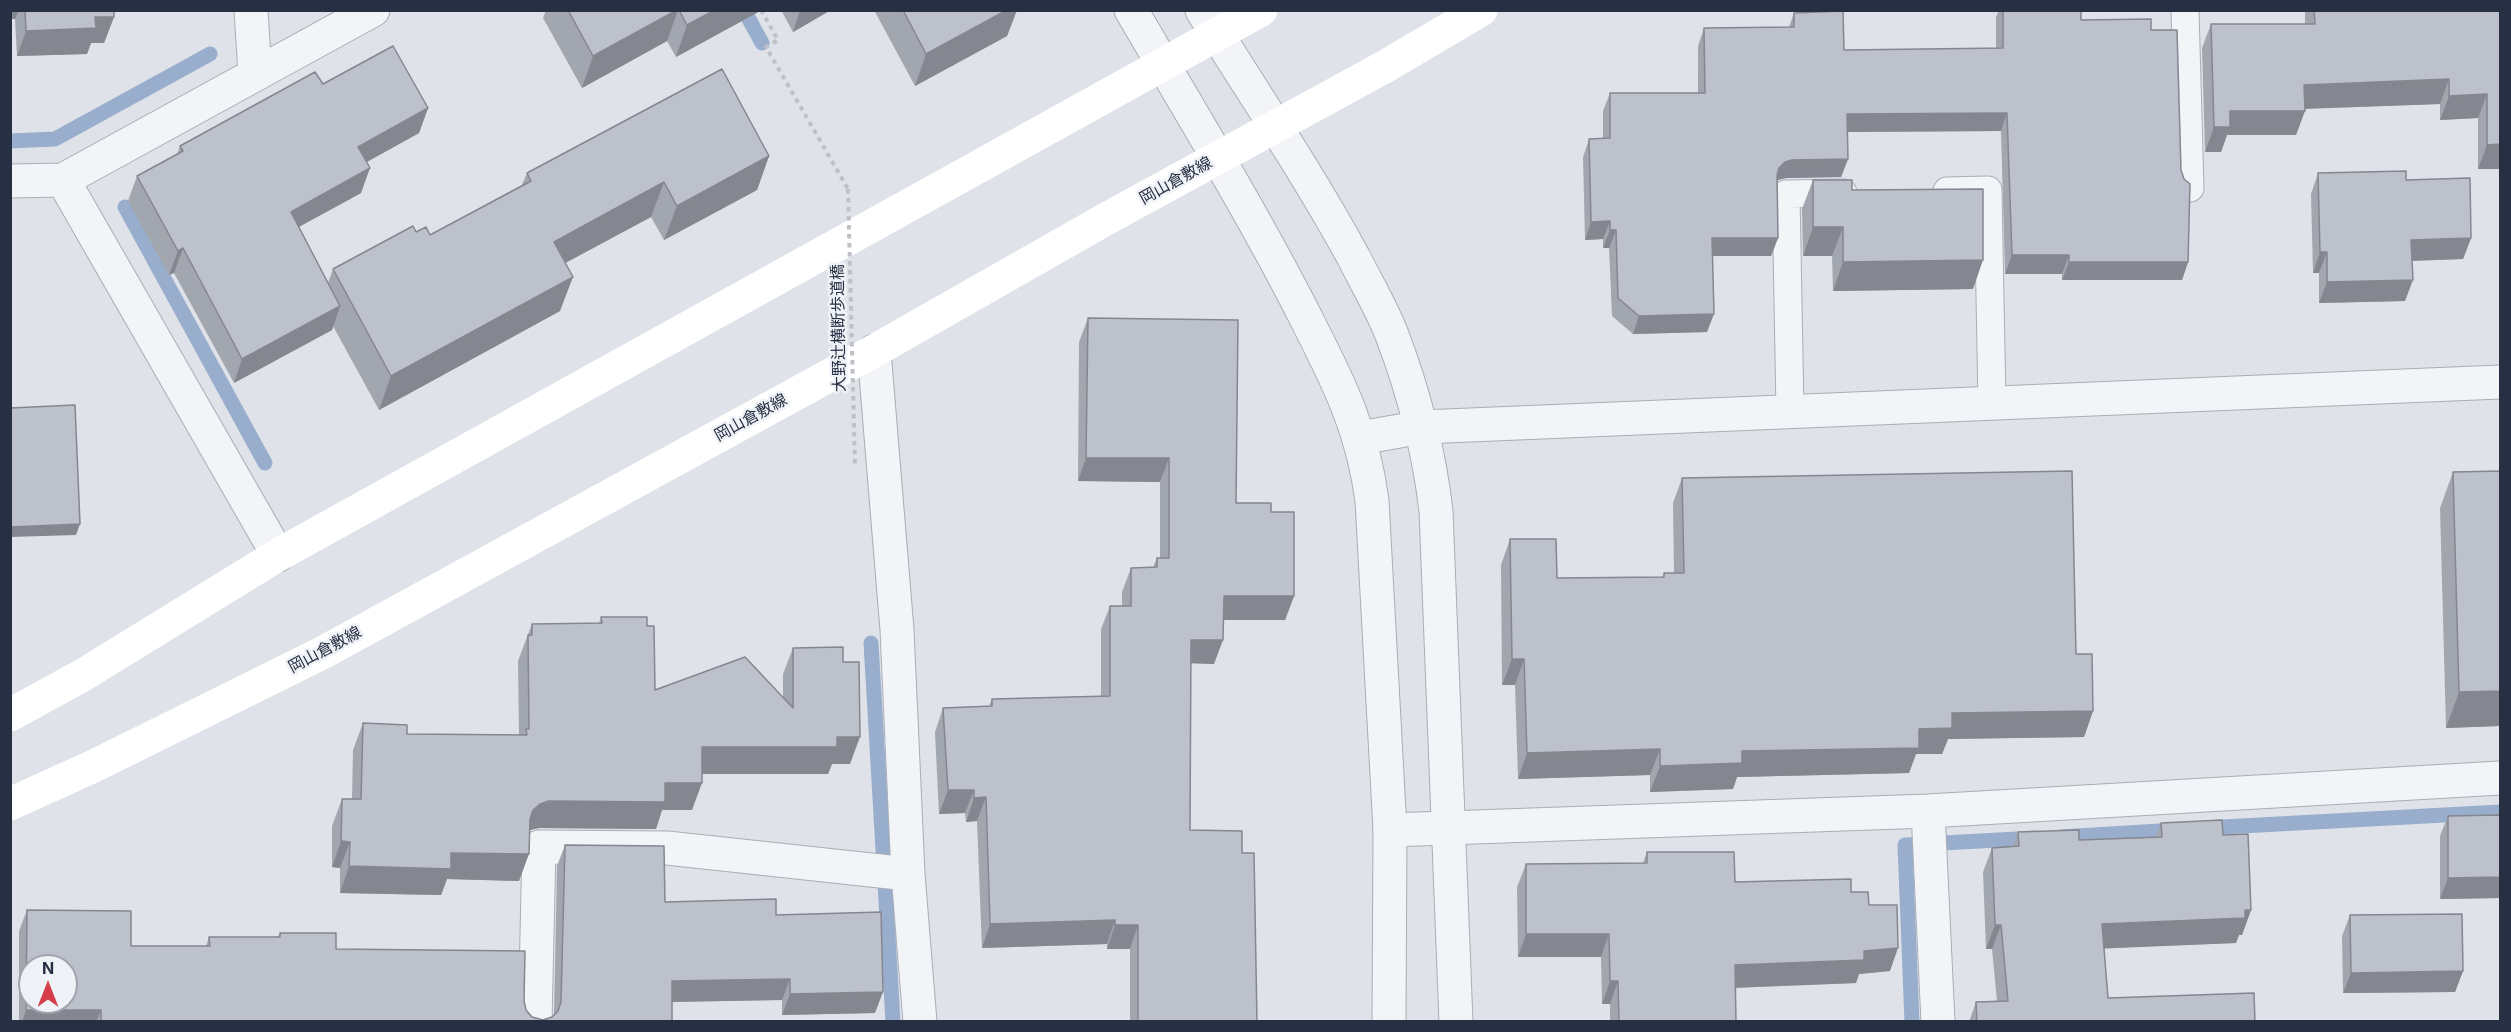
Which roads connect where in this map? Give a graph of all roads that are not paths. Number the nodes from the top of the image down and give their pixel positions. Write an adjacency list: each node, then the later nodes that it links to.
1 (251, 10): 9 (street)
2 (373, 10): 9 (street)
3 (1131, 10): 8 (street)
4 (1261, 10): 7 (main road)
5 (1481, 10): 10 (main road, 岡山倉敷線)
6 (2185, 10): 14 (lane)
7 (1210, 22): 8 (main road); 10 (street)
8 (1162, 64): 11 (street); 23 (main road)
9 (255, 74): 12 (street)
10 (1275, 126): 11 (main road, 岡山倉敷線); 21 (street)
11 (1218, 158): 17 (main road, 岡山倉敷線); 22 (street)
12 (63, 180): 13 (street); 23 (street)
13 (10, 182)
14 (2190, 188)
15 (1917, 192): 19 (lane)
16 (1869, 193): 20 (lane)
17 (874, 351): 26 (main road, 岡山倉敷線); 30 (street)
18 (2500, 382): 19 (street)
19 (1992, 403): 20 (street)
20 (1790, 411): 21 (street)
21 (1422, 427): 22 (street); 27 (street)
22 (1360, 438): 28 (street)
23 (278, 555): 24 (main road)
24 (10, 714)
25 (2500, 778): 29 (street)
26 (10, 804)
27 (1448, 828): 28 (street); 29 (street); 34 (street)
28 (1390, 830): 33 (street)
29 (1929, 833): 35 (street)
30 (890, 872): 31 (street); 32 (street)
31 (535, 1022)
32 (920, 1022)
33 (1389, 1022)
34 (1456, 1022)
35 (1938, 1022)

